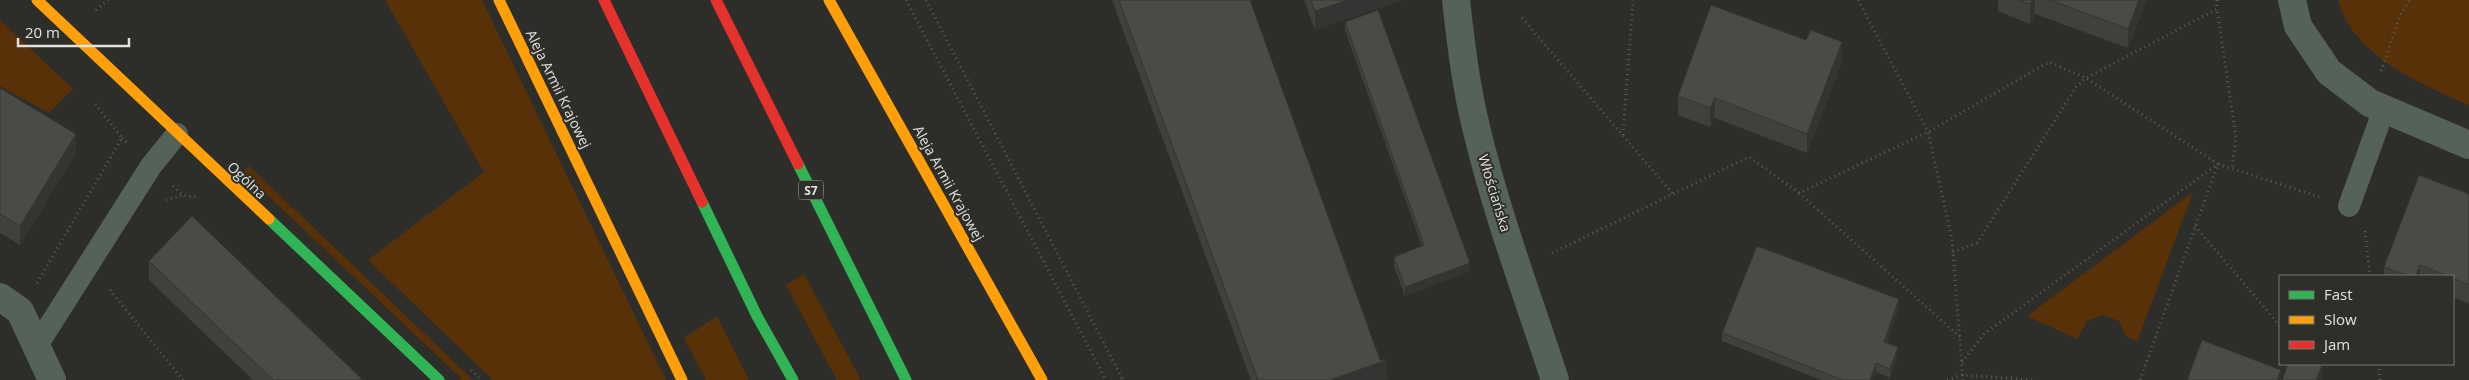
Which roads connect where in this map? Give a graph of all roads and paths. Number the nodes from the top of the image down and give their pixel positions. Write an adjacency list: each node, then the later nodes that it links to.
1 (37, 0): 22 (main road, Ogólna)
2 (108, 0): 16 (path)
3 (500, 0): 48 (main road, Aleja Armii Krajowej)
4 (604, 0): 38 (main road)
5 (716, 0): 51 (main road, S7)
6 (829, 0): 52 (main road, Aleja Armii Krajowej)
7 (906, 0): 53 (path)
8 (926, 0): 54 (path)
9 (1456, 0): 55 (street, Włościańska)
10 (1633, 0): 23 (path)
11 (1858, 0): 21 (path)
12 (2217, 0): 15 (path)
13 (2292, 0): 20 (street)
14 (2410, 0): 20 (path)
15 (2217, 9): 18 (path); 26 (path)
16 (96, 10)
17 (1522, 18): 23 (path)
18 (2086, 78): 21 (path); 25 (path); 33 (path)
19 (91, 99): 37 (path)
20 (2377, 106): 24 (street); 31 (lane)
21 (1928, 132): 27 (path); 33 (path)
22 (177, 134): 41 (lane); 47 (main road, Ogólna)
23 (1623, 135): 28 (path)
24 (2469, 145)
25 (2218, 164): 26 (path); 32 (path); 42 (path)
26 (2232, 168): 31 (path)
27 (1799, 193): 28 (path); 40 (path)
28 (1673, 194): 34 (path)
29 (183, 195): 30 (path)
30 (161, 201)
31 (2349, 206): 35 (path)
32 (2196, 226): 39 (path); 59 (path)
33 (1953, 252): 40 (path)
34 (1552, 253)
35 (2370, 275)
36 (114, 281): 46 (path)
37 (10, 304): 41 (street)
38 (756, 316): 49 (main road); 50 (main road)
39 (2279, 325)
40 (1960, 337): 42 (path)
41 (36, 347): 45 (street)
42 (1962, 362): 44 (path)
43 (2379, 365): 60 (path)
44 (1962, 375): 56 (path); 57 (path); 58 (path)
45 (52, 380)
46 (183, 380)
47 (439, 380)
48 (682, 380)
49 (787, 380)
50 (793, 380)
51 (906, 380)
52 (1042, 380)
53 (1106, 380)
54 (1123, 380)
55 (1555, 380)
56 (1947, 380)
57 (1963, 380)
58 (2035, 380)
59 (2140, 380)
60 (2380, 380)

